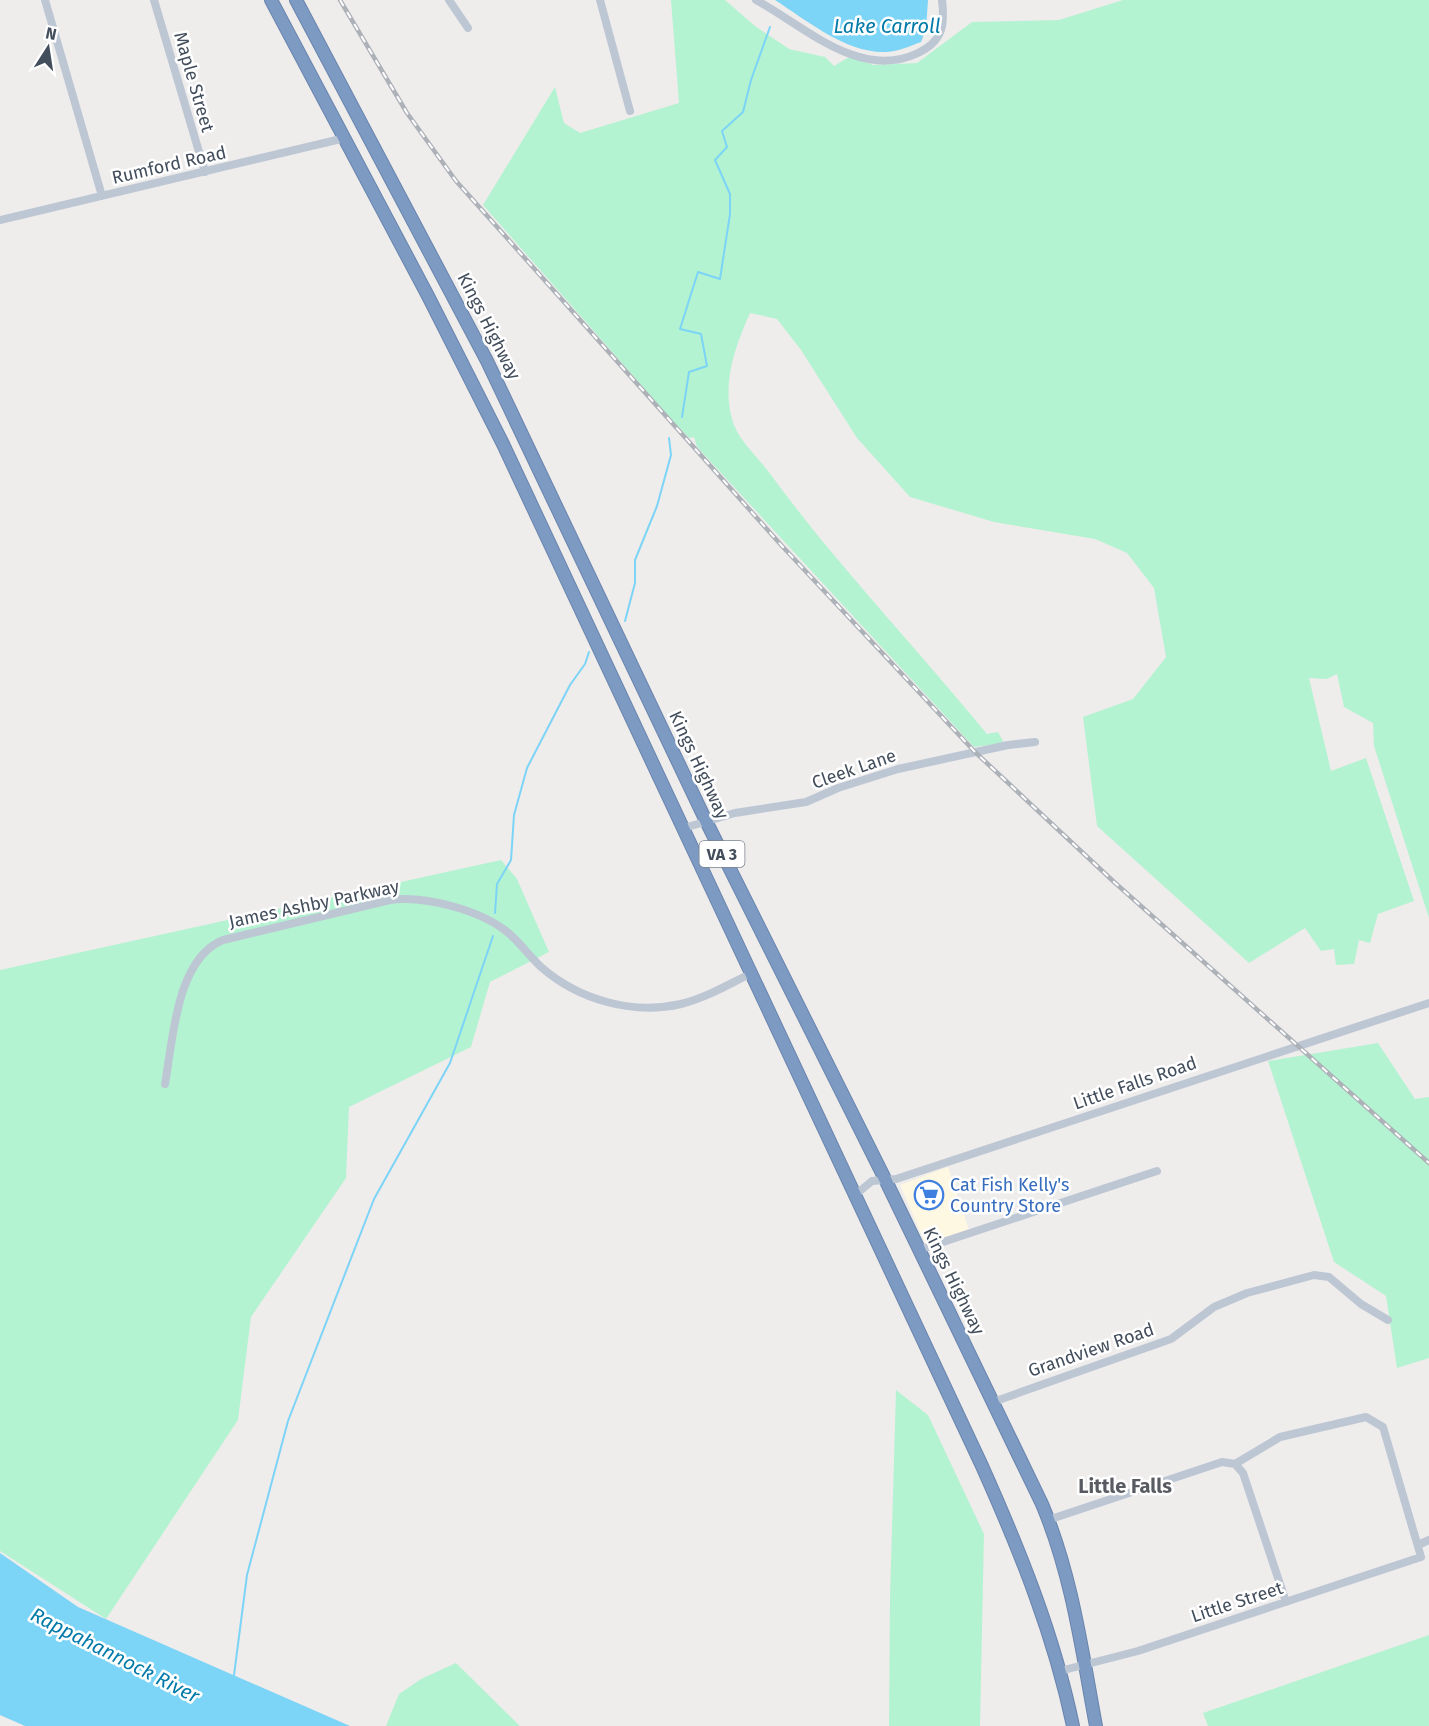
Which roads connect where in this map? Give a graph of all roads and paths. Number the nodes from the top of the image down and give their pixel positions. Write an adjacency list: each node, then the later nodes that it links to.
1 (45, 0): 13 (street)
2 (154, 0): 12 (street, Maple Street)
3 (271, 0): 11 (highway, VA 3)
4 (296, 0): 15 (highway, Kings Highway / VA 3)
5 (448, 0): 9 (street)
6 (600, 0): 10 (street)
7 (756, 0): 8 (street)
8 (942, 0)
9 (468, 28)
10 (630, 111)
11 (345, 138): 12 (street, Rumford Road); 16 (highway, VA 3)
12 (205, 172): 13 (street, Rumford Road)
13 (102, 196): 14 (street, Rumford Road)
14 (0, 218)
15 (487, 361): 16 (highway); 18 (highway, Kings Highway / VA 3)
16 (466, 370): 19 (highway, VA 3)
17 (1035, 742): 18 (street, Cleek Lane)
18 (706, 821): 19 (street, Cleek Lane); 24 (highway, Kings Highway / VA 3)
19 (684, 828): 20 (highway, VA 3)
20 (752, 973): 22 (street, James Ashby Parkway); 25 (highway, VA 3)
21 (1429, 1003): 24 (street, Little Falls Road)
22 (165, 1084)
23 (1157, 1171): 26 (street)
24 (885, 1179): 25 (street, Little Falls Road); 26 (highway, Kings Highway / VA 3)
25 (855, 1195): 35 (highway, VA 3)
26 (919, 1250): 28 (highway, Kings Highway / VA 3)
27 (1388, 1320): 28 (street, Grandview Road)
28 (993, 1402): 30 (highway, Kings Highway / VA 3)
29 (1235, 1464): 30 (street); 32 (street); 33 (street)
30 (1048, 1520): 34 (highway, Kings Highway / VA 3)
31 (1429, 1540): 32 (street)
32 (1418, 1545): 33 (street, Little Street)
33 (1286, 1602): 34 (street, Little Street)
34 (1084, 1664): 35 (street, Little Street); 37 (highway, Kings Highway / VA 3)
35 (1060, 1671): 36 (highway, VA 3)
36 (1073, 1726)
37 (1096, 1726)

